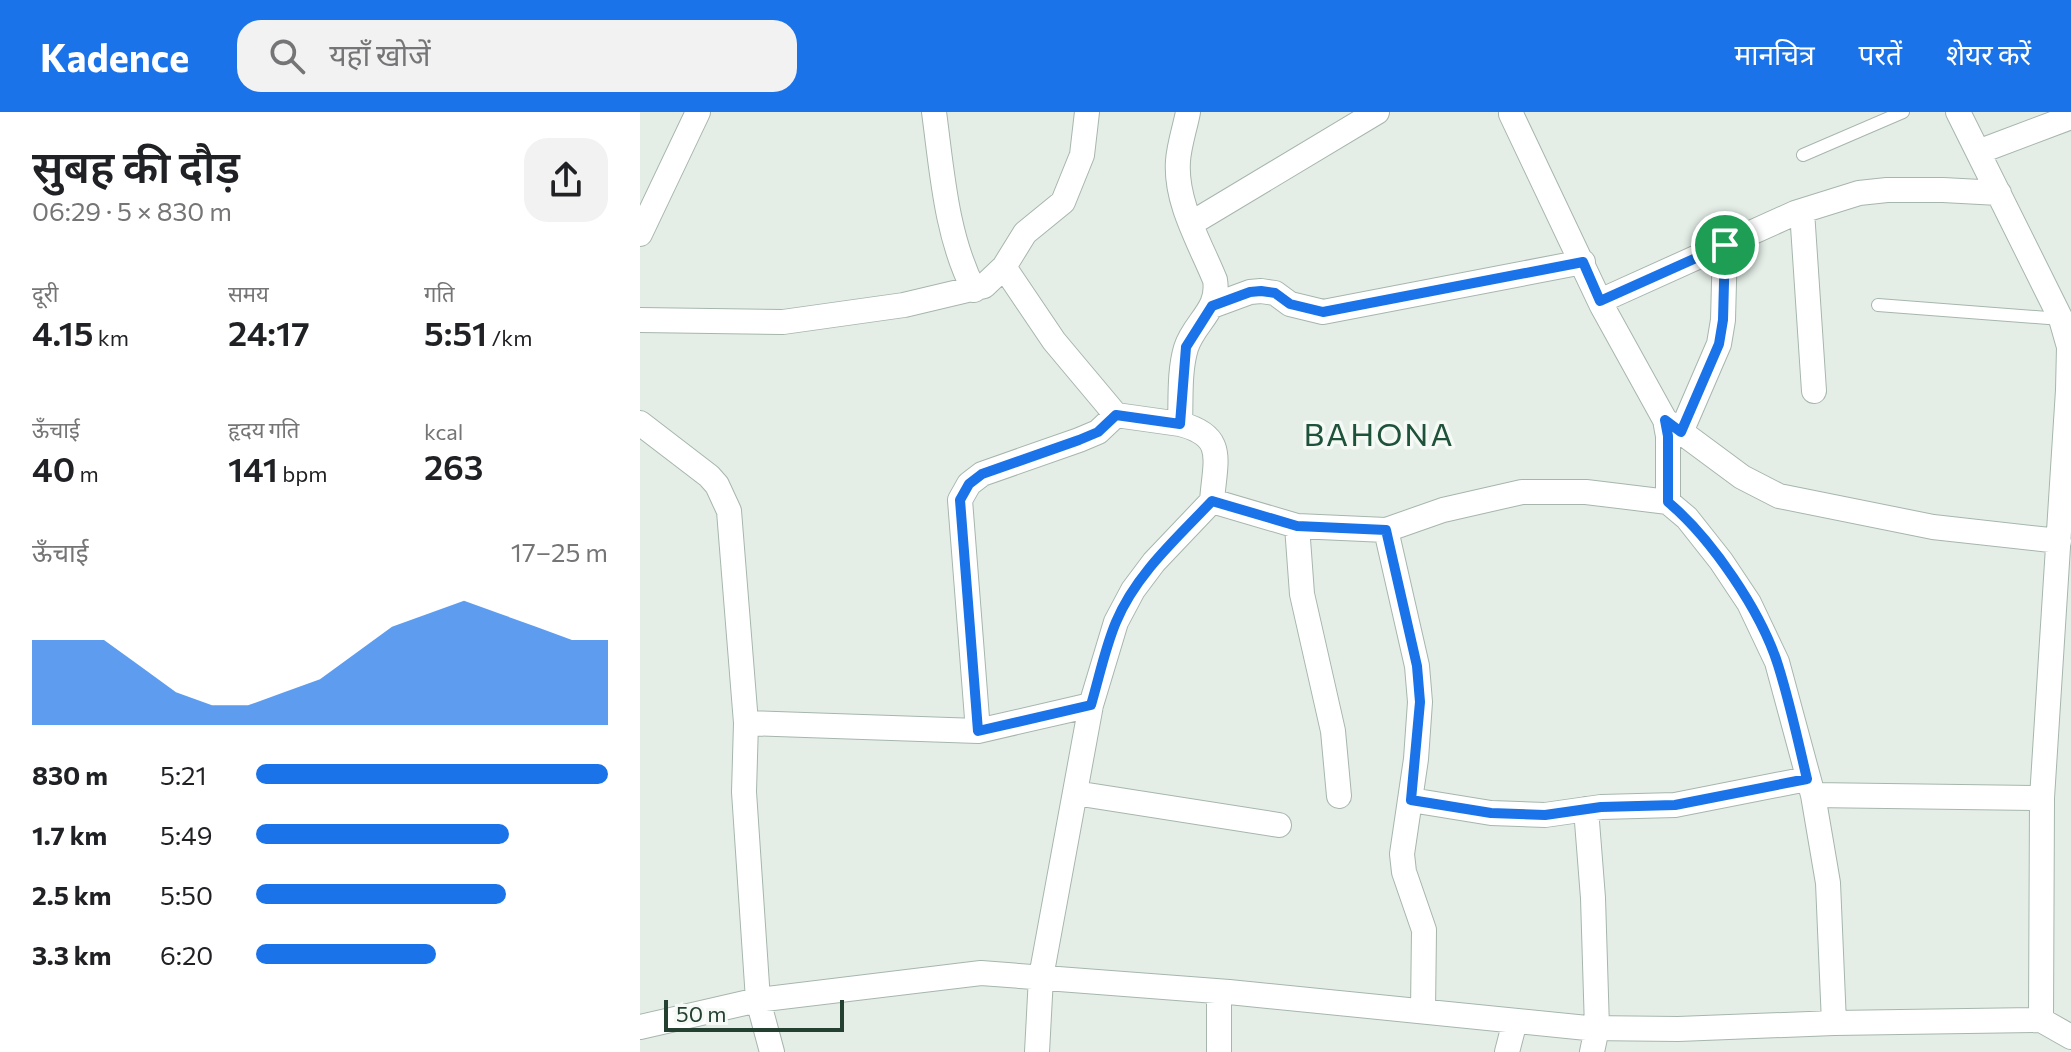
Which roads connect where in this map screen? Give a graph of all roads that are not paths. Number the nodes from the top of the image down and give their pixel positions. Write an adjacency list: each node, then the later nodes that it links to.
1 (698, 112): 15 (street)
2 (934, 112): 19 (street)
3 (1087, 112): 18 (street)
4 (1188, 112): 14 (street)
5 (1377, 112): 14 (street)
6 (1903, 112): 11 (lane)
7 (1958, 112): 10 (street)
8 (1512, 113): 17 (street)
9 (2071, 117): 10 (street)
10 (1978, 152): 12 (street)
11 (1803, 155)
12 (1999, 193): 13 (street); 23 (street)
13 (1802, 211): 16 (street); 25 (street)
14 (1192, 223): 22 (street)
15 (640, 234)
16 (1725, 245): 20 (street); 29 (street)
17 (1583, 262): 20 (street); 22 (street)
18 (1004, 267): 19 (street); 26 (street)
19 (974, 290): 24 (street)
20 (1600, 301): 29 (street)
21 (1878, 305): 23 (lane)
22 (1212, 306): 28 (street)
23 (2061, 319): 34 (street)
24 (640, 320)
25 (1814, 391)
26 (1116, 415): 28 (street); 37 (street)
27 (640, 423): 36 (street)
28 (1180, 424): 30 (street)
29 (1673, 426): 31 (street); 34 (street)
30 (1212, 501): 32 (street); 35 (street)
31 (1668, 502): 33 (street); 38 (street)
32 (1297, 526): 33 (street); 40 (street)
33 (1386, 530): 42 (street)
34 (2059, 541): 41 (street)
35 (1091, 705): 37 (street); 39 (street)
36 (746, 723): 37 (street); 47 (street)
37 (978, 731)
38 (1810, 787): 41 (street); 43 (street); 51 (street)
39 (1075, 793): 44 (street); 45 (street)
40 (1339, 796)
41 (2042, 798): 49 (street)
42 (1411, 800): 43 (street); 48 (street)
43 (1586, 809): 54 (street)
44 (1279, 825)
45 (1041, 977): 46 (street); 47 (street); 57 (street)
46 (1219, 992): 48 (street); 58 (street)
47 (758, 1000): 52 (street); 56 (street)
48 (1423, 1011): 50 (street)
49 (2041, 1020): 51 (street); 53 (street)
50 (1515, 1021): 54 (street); 59 (street)
51 (1834, 1023): 55 (street)
52 (640, 1027)
53 (2071, 1037)
54 (1594, 1040): 55 (street)
55 (1682, 1040)
56 (772, 1052)
57 (1037, 1052)
58 (1219, 1052)
59 (1507, 1052)

